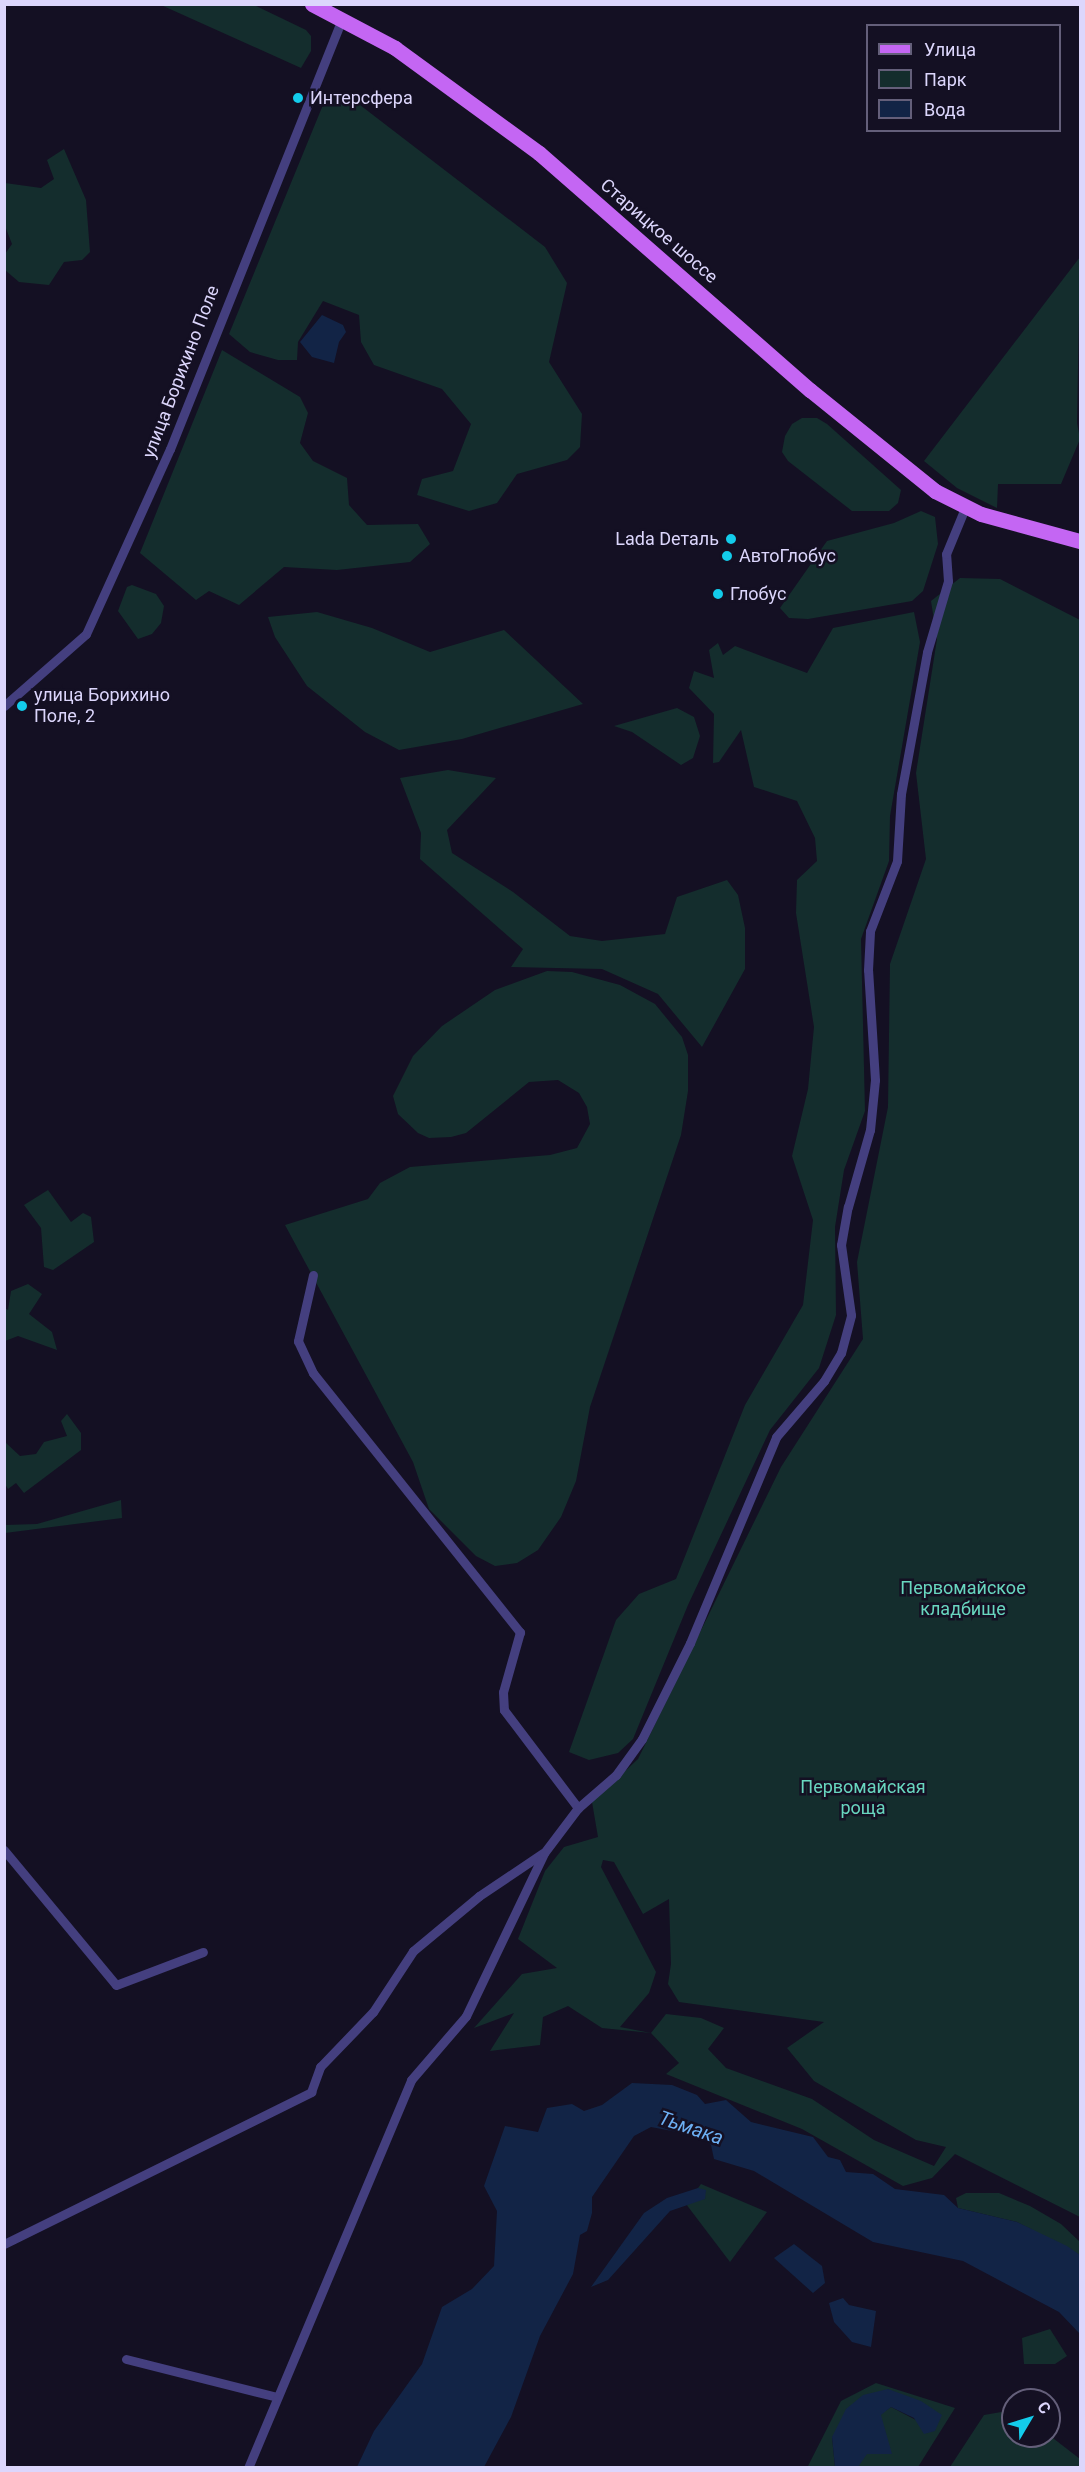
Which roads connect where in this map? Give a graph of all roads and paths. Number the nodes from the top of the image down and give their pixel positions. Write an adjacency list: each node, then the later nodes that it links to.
1 (312, 4): 2 (main road, Старицкое шоссе)
2 (342, 20): 3 (main road, Старицкое шоссе); 5 (street, улица Борихино Поле)
3 (965, 508): 4 (main road, Старицкое шоссе); 7 (street)
4 (1080, 541)
5 (4, 706)
6 (314, 1275): 7 (street)
7 (578, 1808): 9 (street)
8 (4, 1850): 10 (street)
9 (544, 1853): 11 (street); 13 (street)
10 (203, 1952)
11 (4, 2244)
12 (126, 2358): 13 (street)
13 (277, 2397): 14 (street)
14 (248, 2468)

